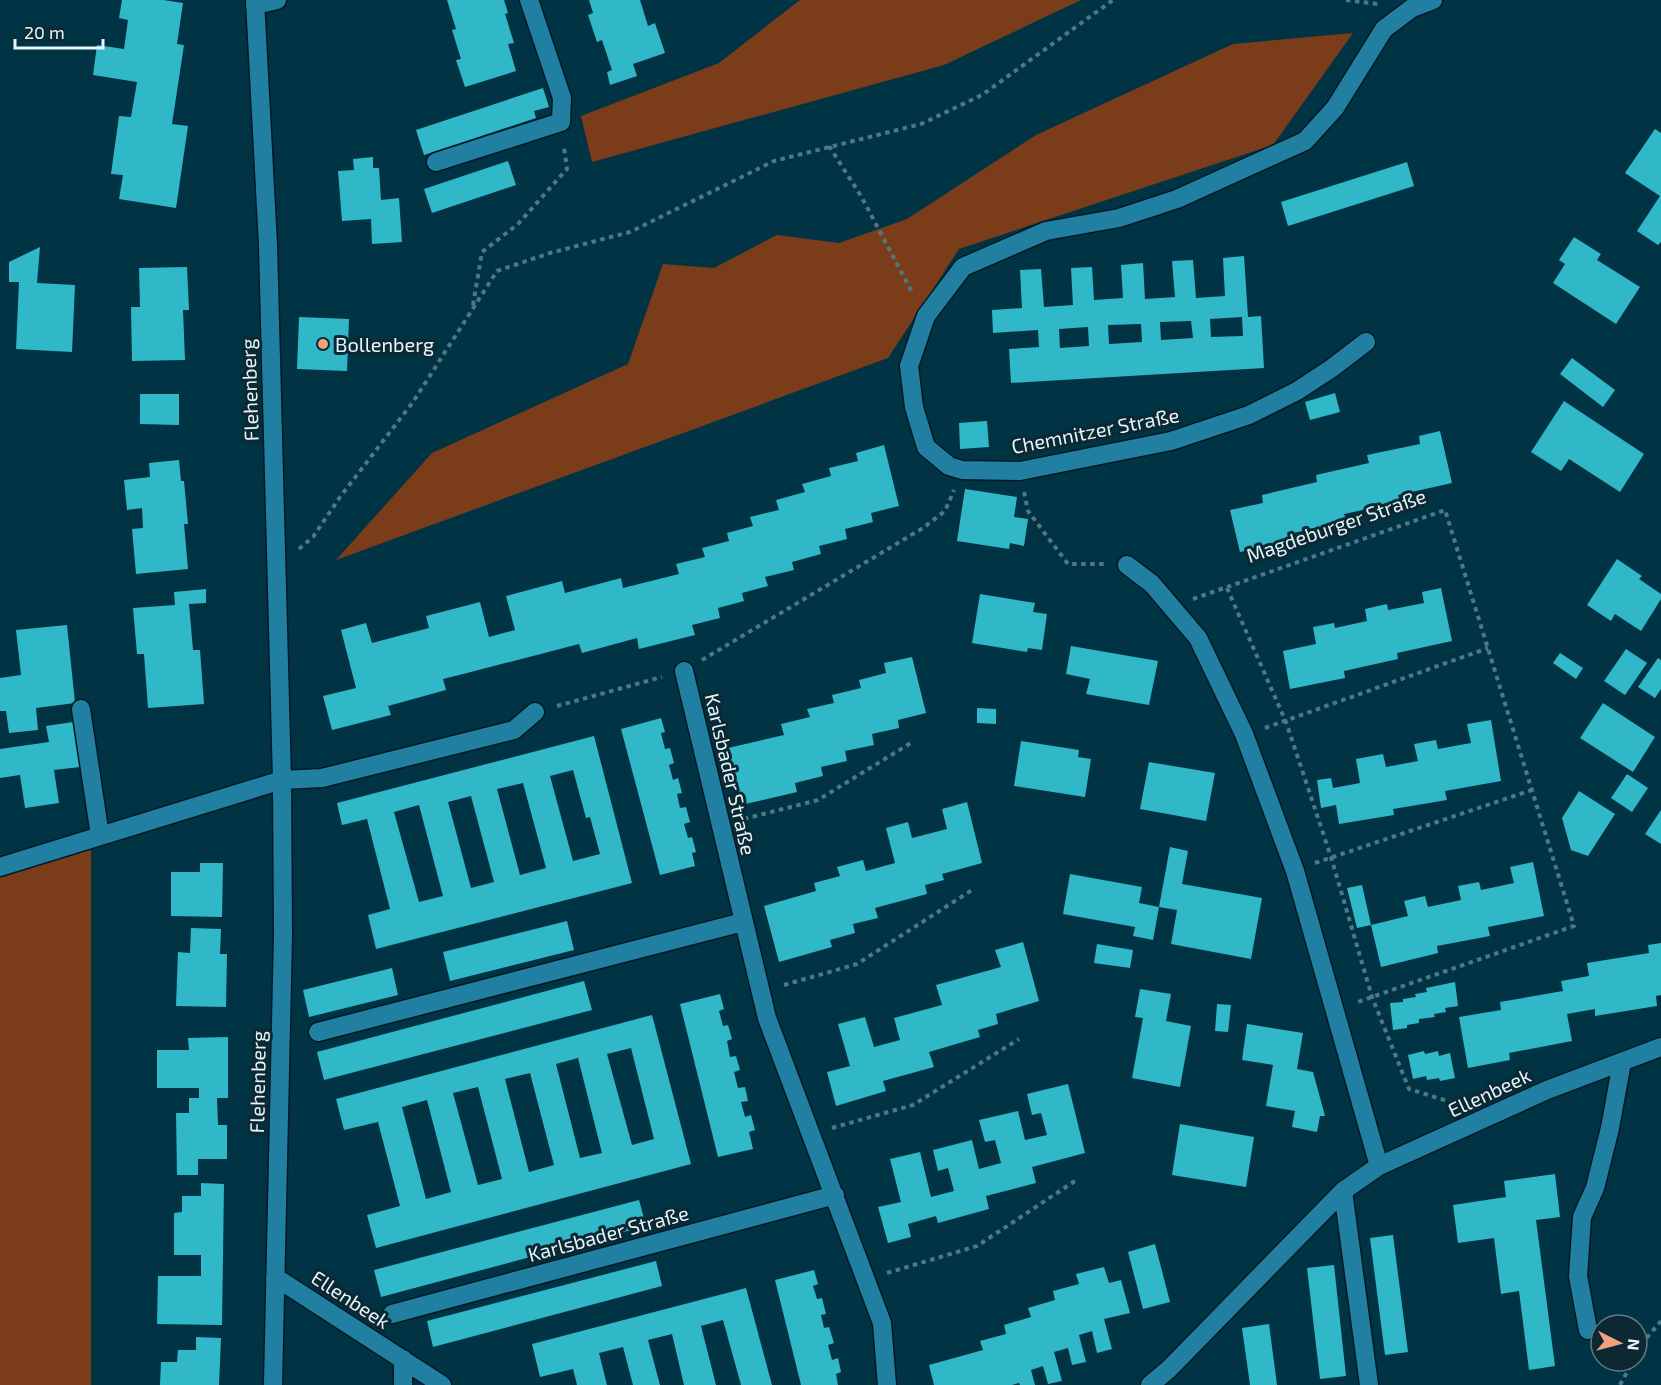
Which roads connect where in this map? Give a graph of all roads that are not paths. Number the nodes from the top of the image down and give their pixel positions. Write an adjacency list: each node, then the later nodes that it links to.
1 (277, 0): 4 (street)
2 (529, 0): 5 (street)
3 (1433, 0): 6 (street, Chemnitzer Straße)
4 (255, 3): 11 (street, Flehenberg)
5 (436, 162)
6 (1366, 342)
7 (1127, 565): 18 (street)
8 (684, 671): 14 (street, Karlsbader Straße)
9 (81, 709): 12 (street)
10 (535, 712): 11 (street)
11 (282, 780): 12 (street); 21 (street, Flehenberg)
12 (100, 836): 13 (street)
13 (0, 867)
14 (743, 922): 15 (street); 20 (street, Karlsbader Straße)
15 (318, 1032)
16 (1661, 1047): 17 (street, Ellenbeek)
17 (1623, 1062): 18 (street, Ellenbeek); 23 (street)
18 (1379, 1166): 19 (street, Ellenbeek)
19 (1343, 1191): 29 (street, Ellenbeek); 30 (street)
20 (835, 1195): 22 (street, Karlsbader Straße); 28 (street, Karlsbader Straße)
21 (275, 1277): 24 (street, Ellenbeek); 25 (street, Flehenberg)
22 (392, 1314)
23 (1588, 1330)
24 (403, 1359): 26 (street); 27 (street, Ellenbeek)
25 (273, 1385)
26 (403, 1385)
27 (442, 1385)
28 (887, 1385)
29 (1150, 1385)
30 (1369, 1385)

